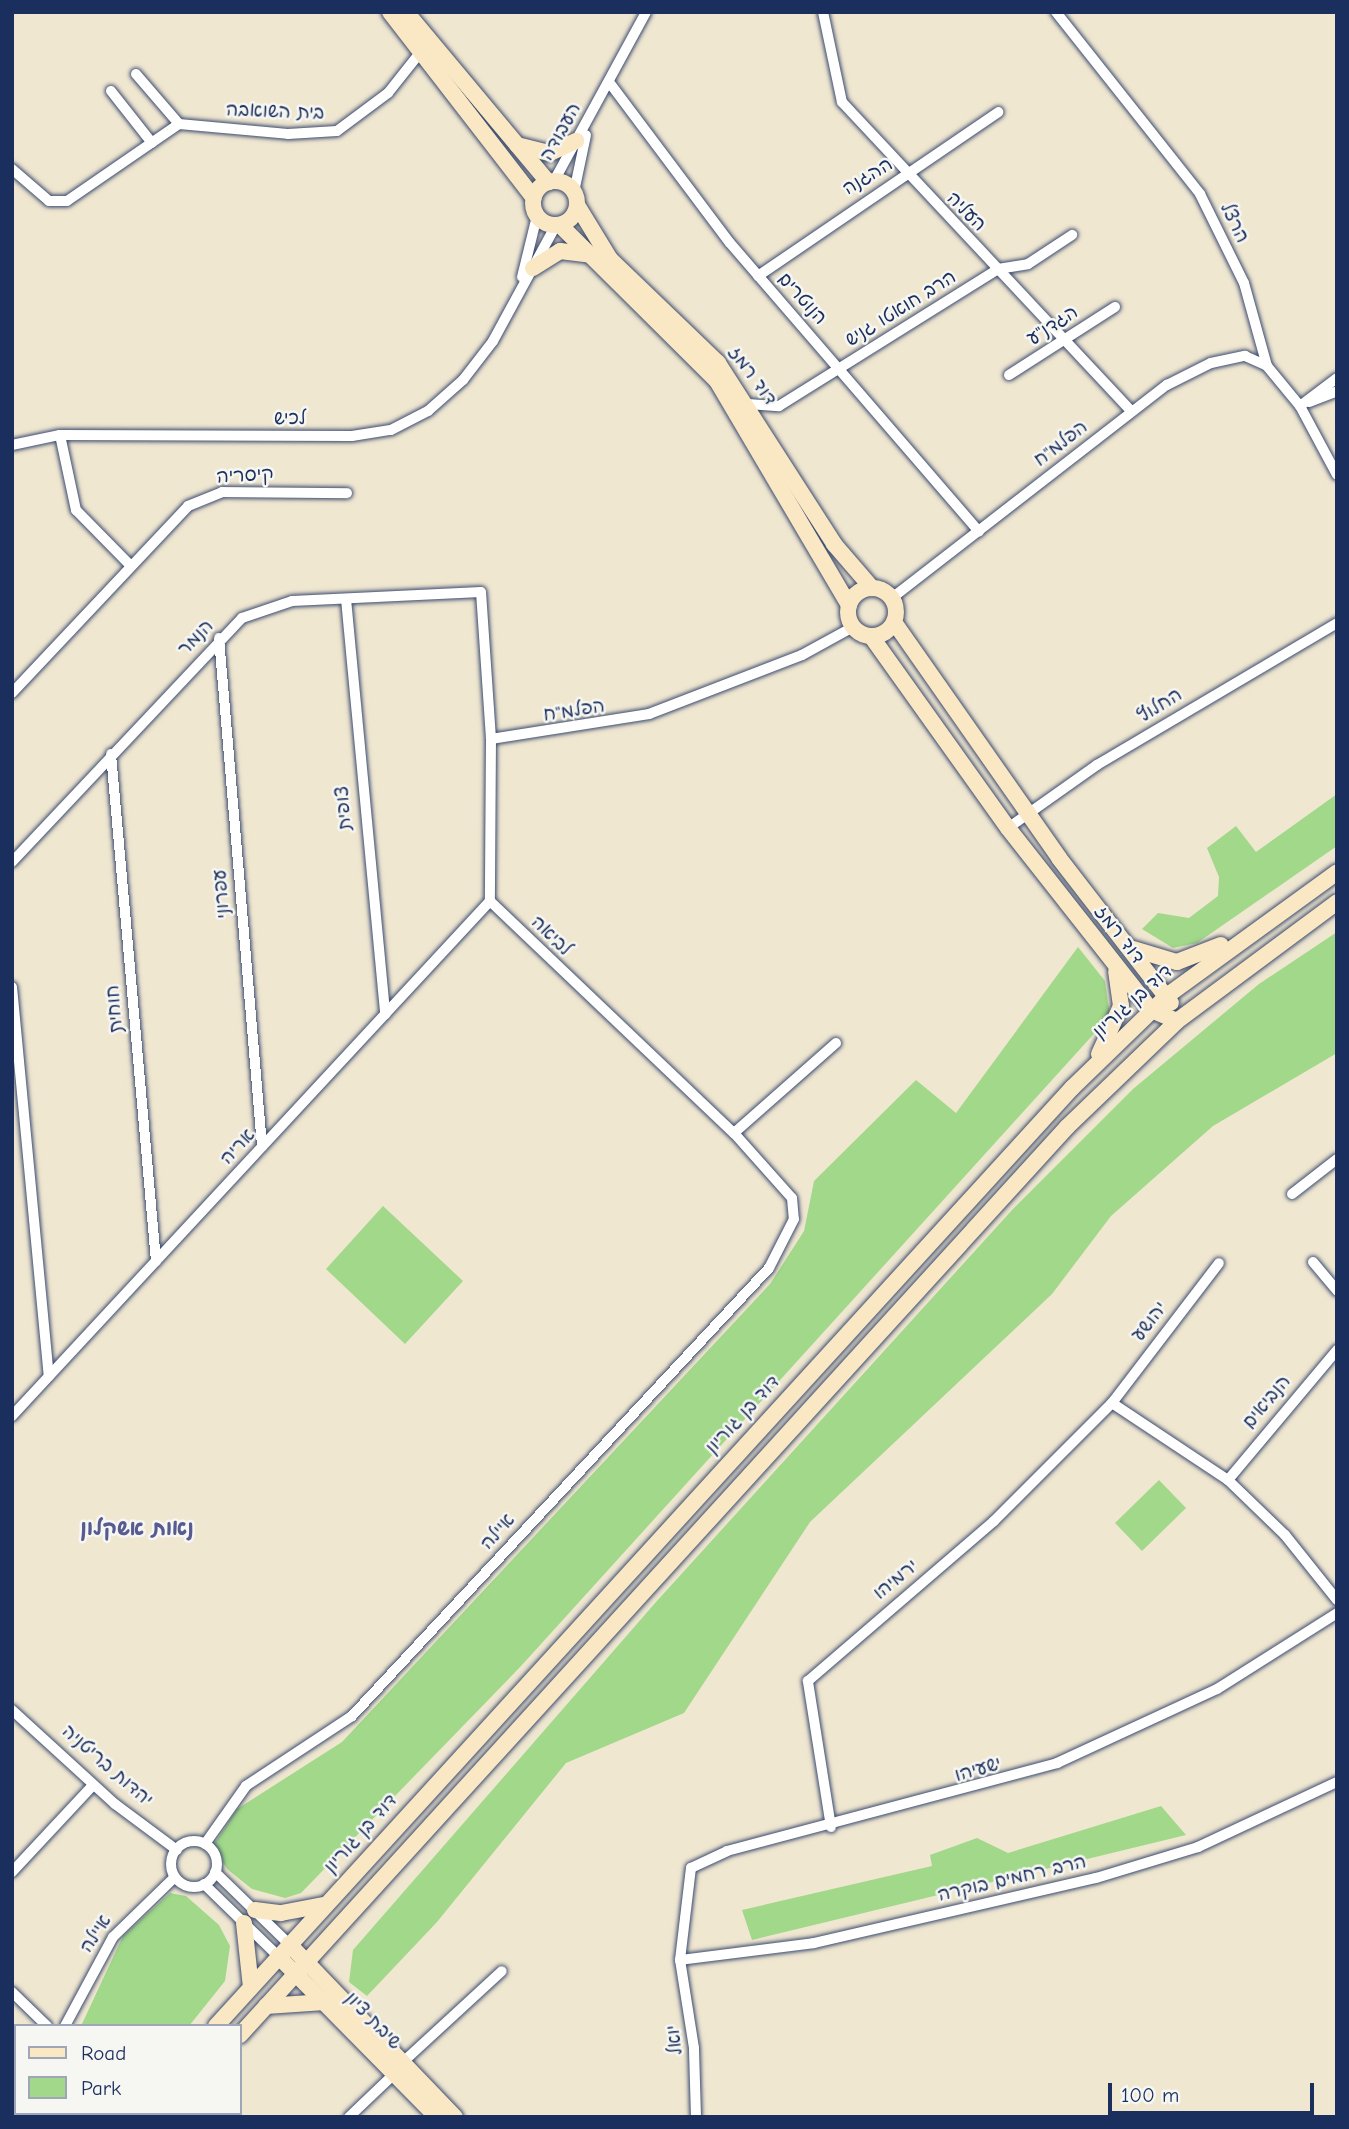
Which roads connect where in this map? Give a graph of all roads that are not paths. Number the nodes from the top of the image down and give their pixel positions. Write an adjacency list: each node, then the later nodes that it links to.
1 (390, 12): 6 (main road)
2 (406, 12): 6 (main road)
3 (646, 12): 8 (street, העבודה)
4 (823, 12): 17 (street, העליה)
5 (1056, 12): 31 (street, הרצל)
6 (425, 44): 12 (street, בית השואבה); 15 (main road); 19 (main road)
7 (136, 74): 12 (street)
8 (609, 82): 10 (street, העבודה); 27 (street, הנוטרים)
9 (111, 91): 14 (street)
10 (600, 100): 13 (street, העבודה); 20 (street, העבודה)
11 (998, 112): 17 (street, ההגנה)
12 (179, 124): 14 (street)
13 (576, 141): 15 (main road); 18 (street, העבודה)
14 (152, 143): 16 (street)
15 (513, 144): 18 (main road)
16 (12, 169)
17 (906, 175): 26 (street, העליה); 27 (street, ההגנה)
18 (551, 182): 19 (main road); 20 (main road)
19 (534, 198): 21 (main road)
20 (576, 199): 22 (main road); 36 (main road, דוד רמז)
21 (537, 216): 22 (main road, דוד רמז); 28 (street, לכיש)
22 (558, 225): 24 (main road, דוד רמז); 25 (street, לכיש)
23 (1072, 235): 26 (street, הרב חואטו גניש)
24 (592, 255): 25 (main road); 48 (main road, דוד רמז)
25 (533, 268): 28 (street, לכיש)
26 (998, 269): 30 (street, העליה); 32 (street, הרב חואטו גניש)
27 (758, 276): 32 (street, הנוטרים)
28 (512, 306): 39 (street, לכיש)
29 (1115, 307): 30 (street, הגדנ"ע)
30 (1063, 339): 33 (street, הגדנ"ע); 38 (street, העליה)
31 (1267, 366): 37 (street, הרצל); 38 (street, הפלמ"ח)
32 (839, 367): 36 (street, הרב חואטו גניש); 43 (street, הנוטרים)
33 (1009, 375)
34 (1337, 378): 37 (street)
35 (1337, 391): 37 (street)
36 (748, 404): 45 (main road, דוד רמז)
37 (1300, 406): 41 (street, הרצל)
38 (1131, 411): 43 (street, הפלמ"ח)
39 (60, 435): 40 (street, לכיש); 44 (street)
40 (12, 445)
41 (1337, 475)
42 (346, 493): 44 (street, קיסריה)
43 (979, 531): 46 (street, הפלמ"ח)
44 (130, 565): 54 (street, קיסריה)
45 (872, 588): 46 (main road); 48 (main road)
46 (892, 598): 49 (main road)
47 (346, 599): 53 (street, הנמר); 55 (street, הנמר); 69 (street, צופית)
48 (849, 605): 51 (main road)
49 (894, 622): 52 (main road); 57 (main road, דוד רמז)
50 (1337, 623): 57 (street, החלוץ)
51 (853, 627): 52 (main road); 55 (street, הפלמ"ח)
52 (871, 636): 58 (main road, דוד רמז)
53 (219, 638): 56 (street, הנמר); 74 (street, עפרוני)
54 (12, 692)
55 (491, 739): 61 (street)
56 (111, 754): 59 (street, הנמר); 78 (street, חוחית)
57 (1028, 814): 58 (street, החלוץ); 64 (main road, דוד רמז)
58 (1008, 828): 65 (main road, דוד רמז)
59 (12, 862)
60 (1337, 872): 63 (main road, דוד בן גוריון)
61 (489, 901): 69 (street, אריה); 73 (street, לביאה)
62 (1337, 902): 70 (main road)
63 (1251, 929): 64 (main road); 67 (main road, דוד בן גוריון)
64 (1131, 948): 67 (main road, דוד רמז)
65 (1109, 956): 68 (main road, דוד רמז); 72 (main road)
66 (12, 987): 83 (street)
67 (1168, 995): 68 (main road, דוד בן גוריון); 70 (main road, דוד רמז)
68 (1151, 1010): 70 (main road, דוד רמז); 72 (main road, דוד בן גוריון)
69 (385, 1014): 74 (street, אריה)
70 (1177, 1021): 101 (main road)
71 (836, 1043): 73 (street)
72 (1084, 1076): 99 (main road, דוד בן גוריון)
73 (734, 1133): 77 (street, לביאה)
74 (262, 1146): 78 (street, אריה)
75 (1337, 1159): 76 (street)
76 (1292, 1194)
77 (794, 1219): 93 (street, איילה)
78 (156, 1261): 83 (street, אריה)
79 (1312, 1262): 81 (street)
80 (1219, 1263): 84 (street, יהושע)
81 (1337, 1291)
82 (1337, 1350): 86 (street, הנביאים)
83 (49, 1376): 85 (street, אריה)
84 (1112, 1403): 86 (street); 92 (street, ירמיהו)
85 (12, 1416)
86 (1227, 1480): 87 (street)
87 (1337, 1600)
88 (1337, 1613): 92 (street, ישעיהו)
89 (12, 1710): 91 (street, יהדות בריטניה)
90 (1337, 1782): 103 (street, הרב רחמים בוקרה)
91 (93, 1785): 94 (street, יהדות בריטניה); 95 (street)
92 (831, 1827): 103 (street, ישעיהו)
93 (205, 1844): 94 (street); 96 (street)
94 (177, 1850): 97 (street)
95 (12, 1872)
96 (215, 1872): 98 (street); 100 (street)
97 (175, 1877): 98 (street); 112 (street, איילה)
98 (204, 1884): 100 (street)
99 (324, 1905): 100 (main road); 102 (main road, דוד בן גוריון)
100 (250, 1917): 102 (street); 102 (street); 107 (main road)
101 (330, 1938): 104 (main road); 106 (main road)
102 (284, 1950): 104 (main road); 107 (main road, דוד בן גוריון)
103 (680, 1960): 119 (street, יואל)
104 (302, 1968): 106 (main road, שיבת ציון); 109 (main road, שיבת ציון); 110 (main road)
105 (502, 1971): 115 (street)
106 (329, 1986): 115 (main road, שיבת ציון)
107 (251, 1987): 113 (main road, דוד בן גוריון)
108 (12, 1992): 111 (street)
109 (326, 2002): 110 (main road); 115 (main road, שיבת ציון)
110 (267, 2006): 114 (main road)
111 (45, 2024)
112 (66, 2024)
113 (218, 2024)
114 (242, 2033)
115 (399, 2068): 116 (street); 117 (main road, שיבת ציון); 118 (main road, שיבת ציון)
116 (349, 2117)
117 (437, 2117)
118 (455, 2117)
119 (696, 2117)

